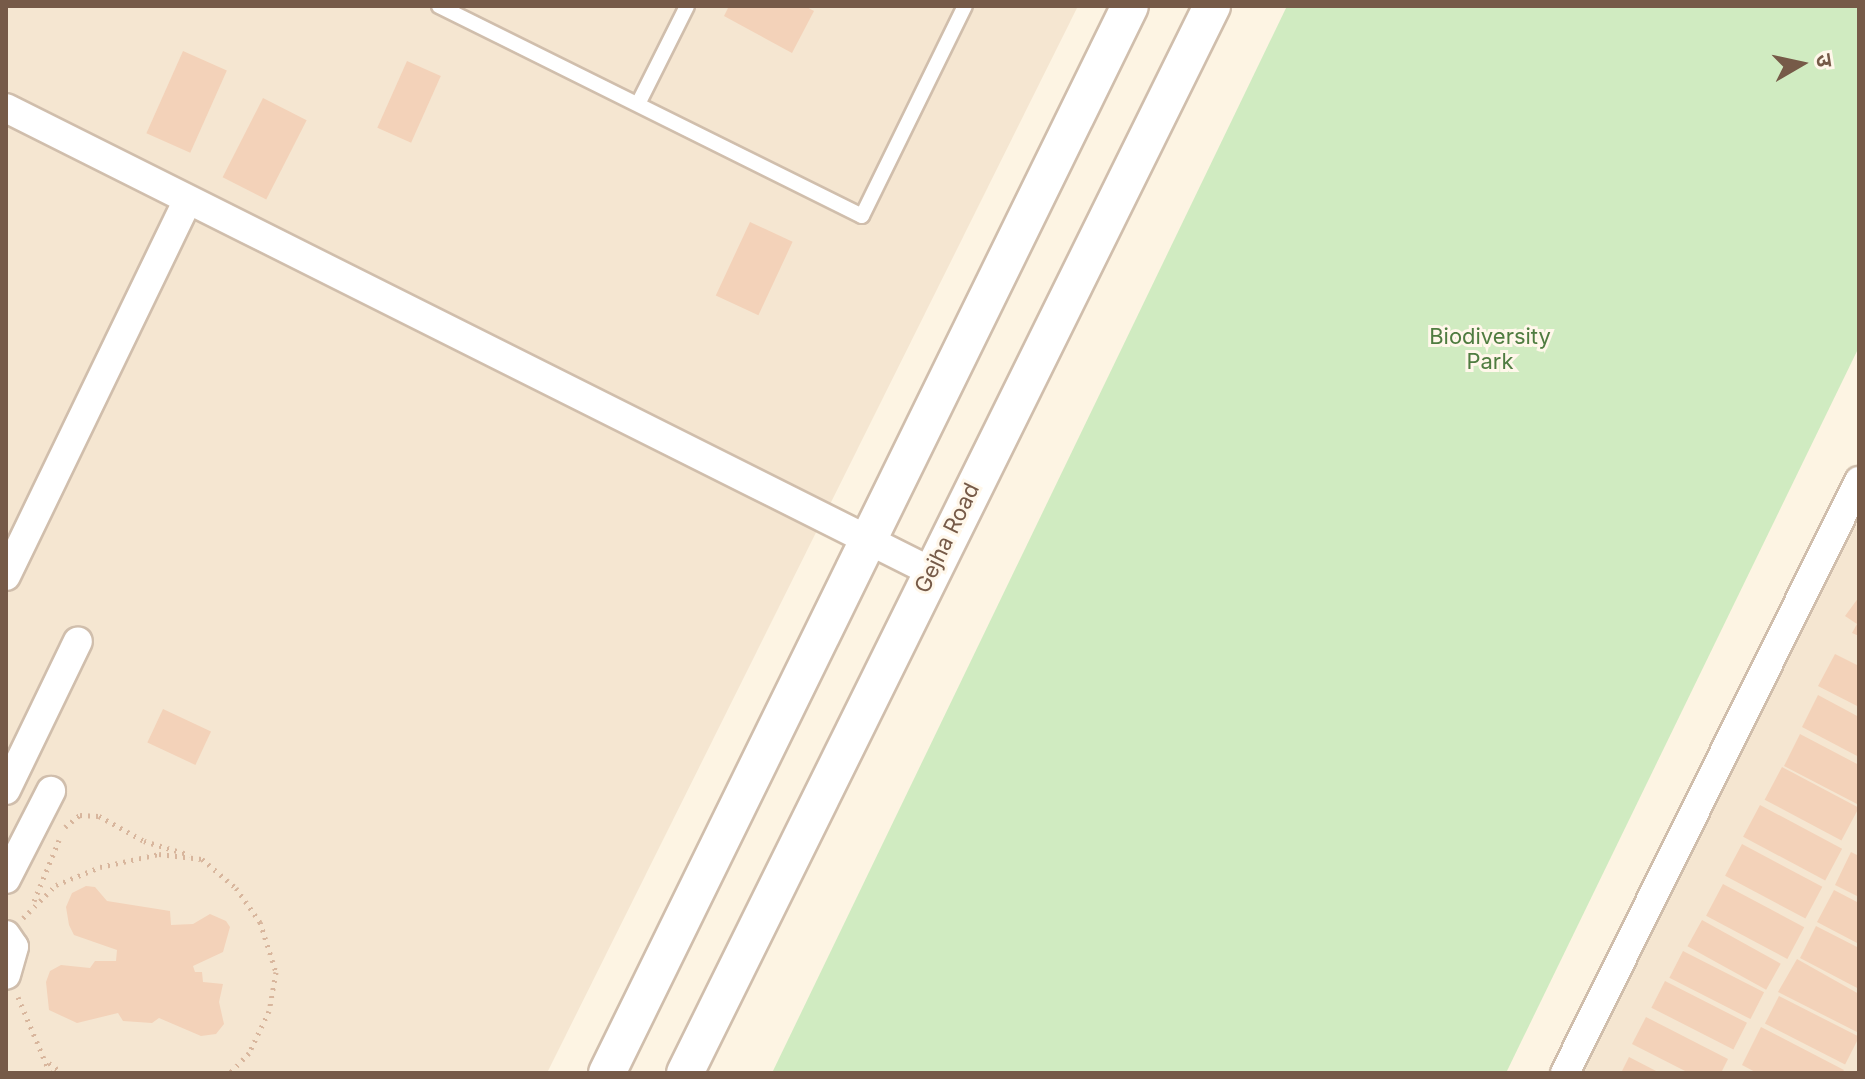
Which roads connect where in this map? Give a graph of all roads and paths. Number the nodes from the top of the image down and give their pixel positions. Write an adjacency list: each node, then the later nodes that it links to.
1 (439, 6): 6 (lane)
2 (687, 6): 6 (lane)
3 (965, 6): 6 (lane)
4 (1130, 6): 10 (street)
5 (1212, 6): 11 (street, Gejha Road)
6 (639, 102)
7 (6, 108): 8 (street)
8 (186, 203): 10 (street); 12 (street)
9 (1859, 481): 27 (street)
10 (866, 538): 11 (street); 25 (street)
11 (930, 571): 26 (street, Gejha Road)
12 (6, 576)
13 (78, 641): 14 (street)
14 (6, 790)
15 (51, 791): 17 (street)
16 (202, 859): 18 (path); 18 (path); 24 (path)
17 (6, 879)
18 (33, 903): 19 (path)
19 (8, 936): 20 (street)
20 (6, 975): 21 (path)
21 (48, 1063): 22 (path); 23 (path)
22 (50, 1073)
23 (63, 1073)
24 (230, 1073)
25 (607, 1073)
26 (685, 1073)
27 (1565, 1073)

